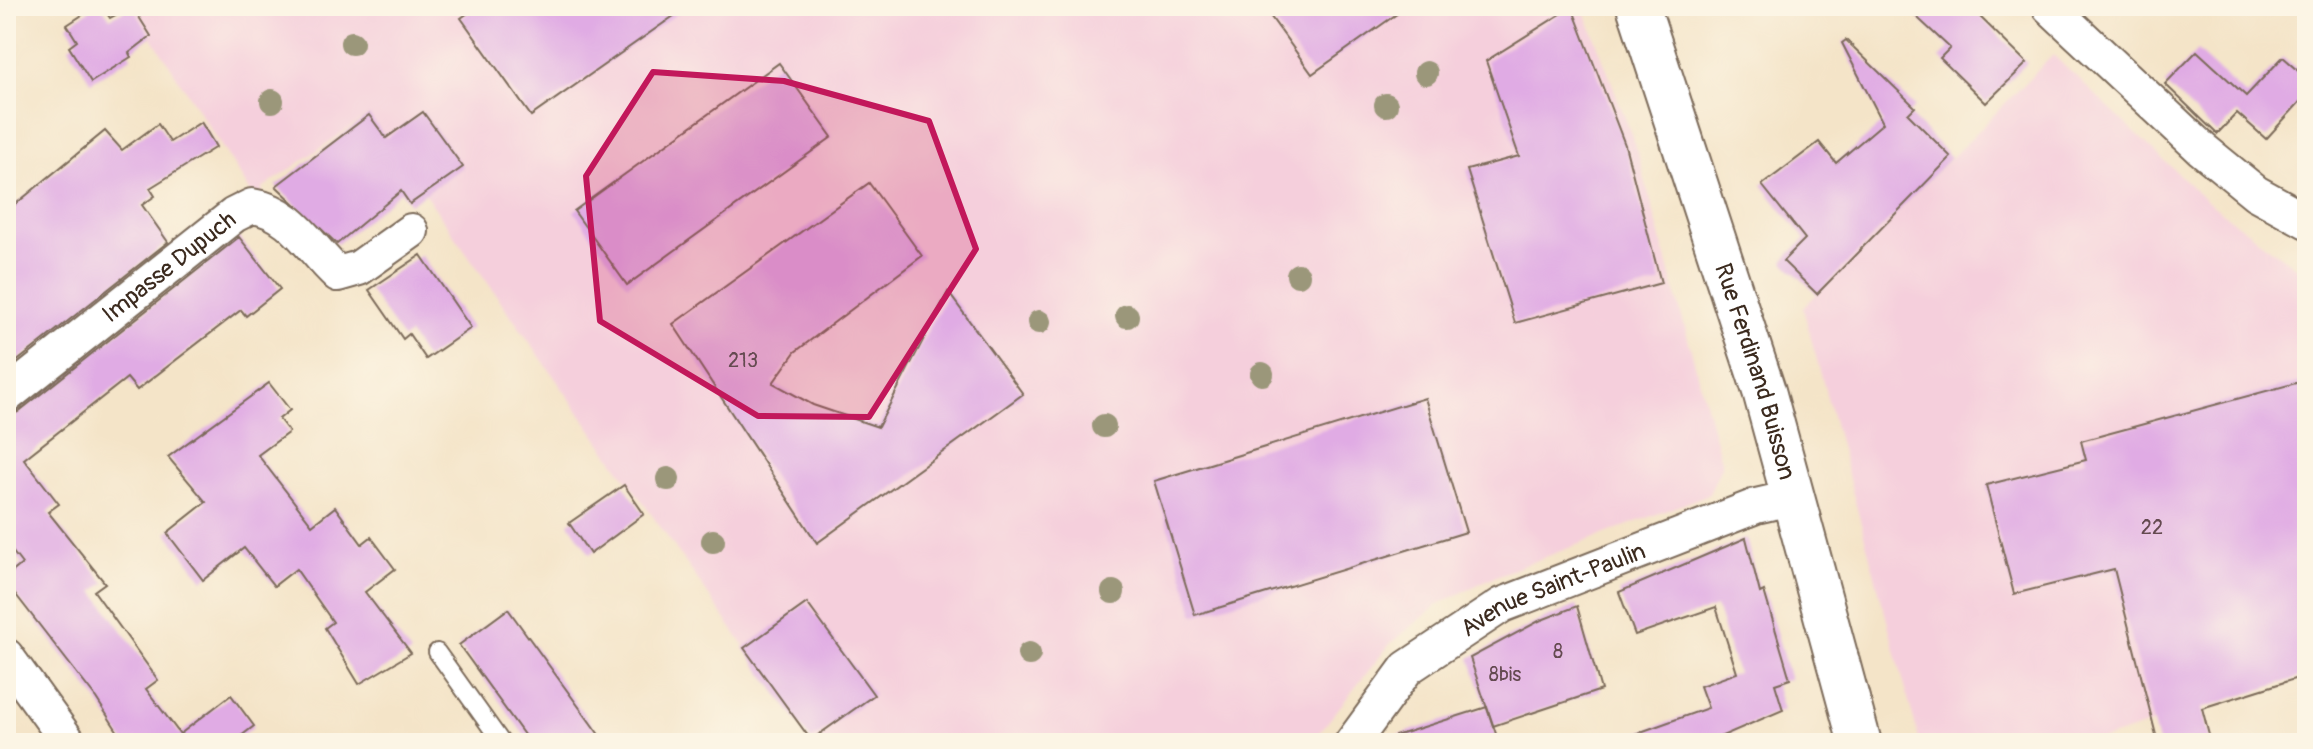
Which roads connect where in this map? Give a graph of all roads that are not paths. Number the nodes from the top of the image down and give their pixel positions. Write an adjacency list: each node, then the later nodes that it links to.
1 (1638, 6): 6 (street, Rue Ferdinand Buisson)
2 (2049, 6): 3 (street)
3 (2307, 221)
4 (411, 231): 5 (street, Impasse Dupuch)
5 (6, 396)
6 (1795, 497): 11 (street, Avenue Saint-Paulin); 12 (street, Rue Ferdinand Buisson)
7 (437, 652): 10 (lane)
8 (6, 656): 9 (street)
9 (69, 743)
10 (502, 743)
11 (1352, 743)
12 (1860, 743)

